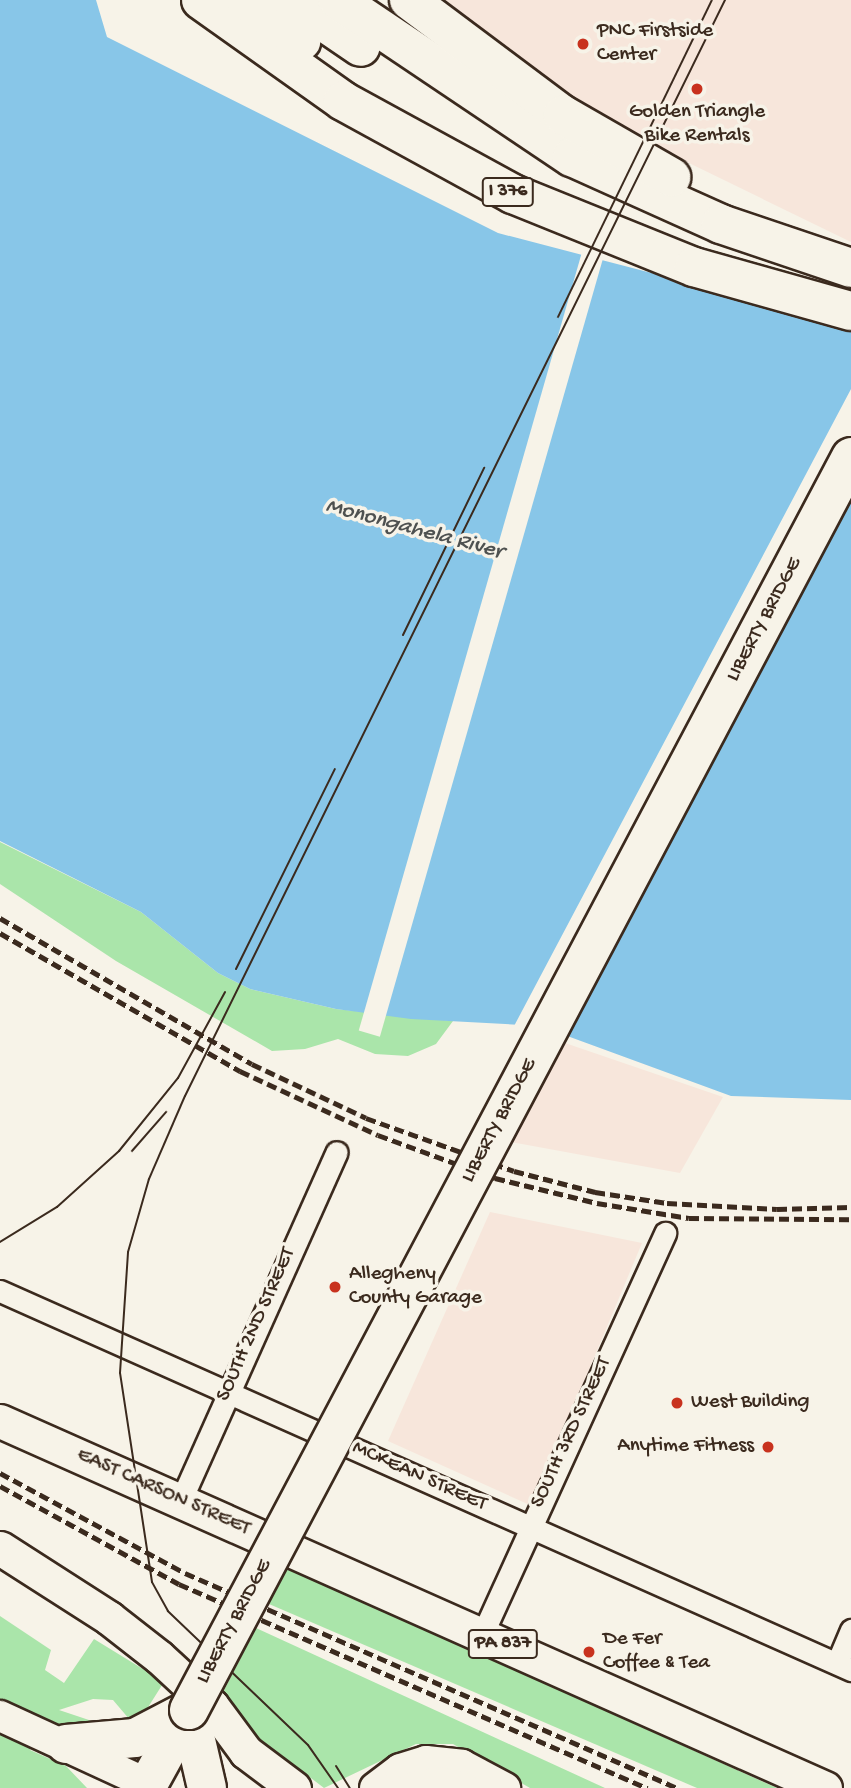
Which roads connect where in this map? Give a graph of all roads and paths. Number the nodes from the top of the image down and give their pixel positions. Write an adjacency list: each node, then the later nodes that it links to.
1 (201, 0): 10 (highway, I 376)
2 (246, 0): 8 (highway)
3 (292, 0): 5 (highway)
4 (409, 0): 6 (highway)
5 (338, 16): 7 (highway); 8 (highway)
6 (851, 250)
7 (851, 268)
8 (779, 269): 9 (highway)
9 (851, 289)
10 (851, 311)
11 (851, 457): 23 (highway, LIBERTY BRIDGE, bridge)
12 (337, 1152): 15 (street, SOUTH 2ND STREET)
13 (665, 1233): 18 (street, SOUTH 3RD STREET)
14 (0, 1291): 15 (street, MCKEAN STREET)
15 (227, 1391): 17 (street, SOUTH 2ND STREET); 18 (street, MCKEAN STREET)
16 (0, 1421): 17 (main road, EAST CARSON STREET / PA 837)
17 (181, 1500): 21 (main road, EAST CARSON STREET / PA 837)
18 (529, 1526): 21 (street, SOUTH 3RD STREET); 22 (street, MCKEAN STREET)
19 (0, 1548): 28 (main road)
20 (851, 1630): 22 (street)
21 (482, 1635): 33 (main road, EAST CARSON STREET / PA 837)
22 (844, 1667)
23 (189, 1710): 26 (highway); 26 (highway)
24 (0, 1716): 25 (main road)
25 (66, 1744): 26 (highway); 27 (main road)
26 (179, 1760): 27 (highway)
27 (151, 1787)
28 (294, 1788)
29 (375, 1788): 32 (main road)
30 (411, 1788): 31 (main road)
31 (464, 1788)
32 (505, 1788)
33 (825, 1788)

